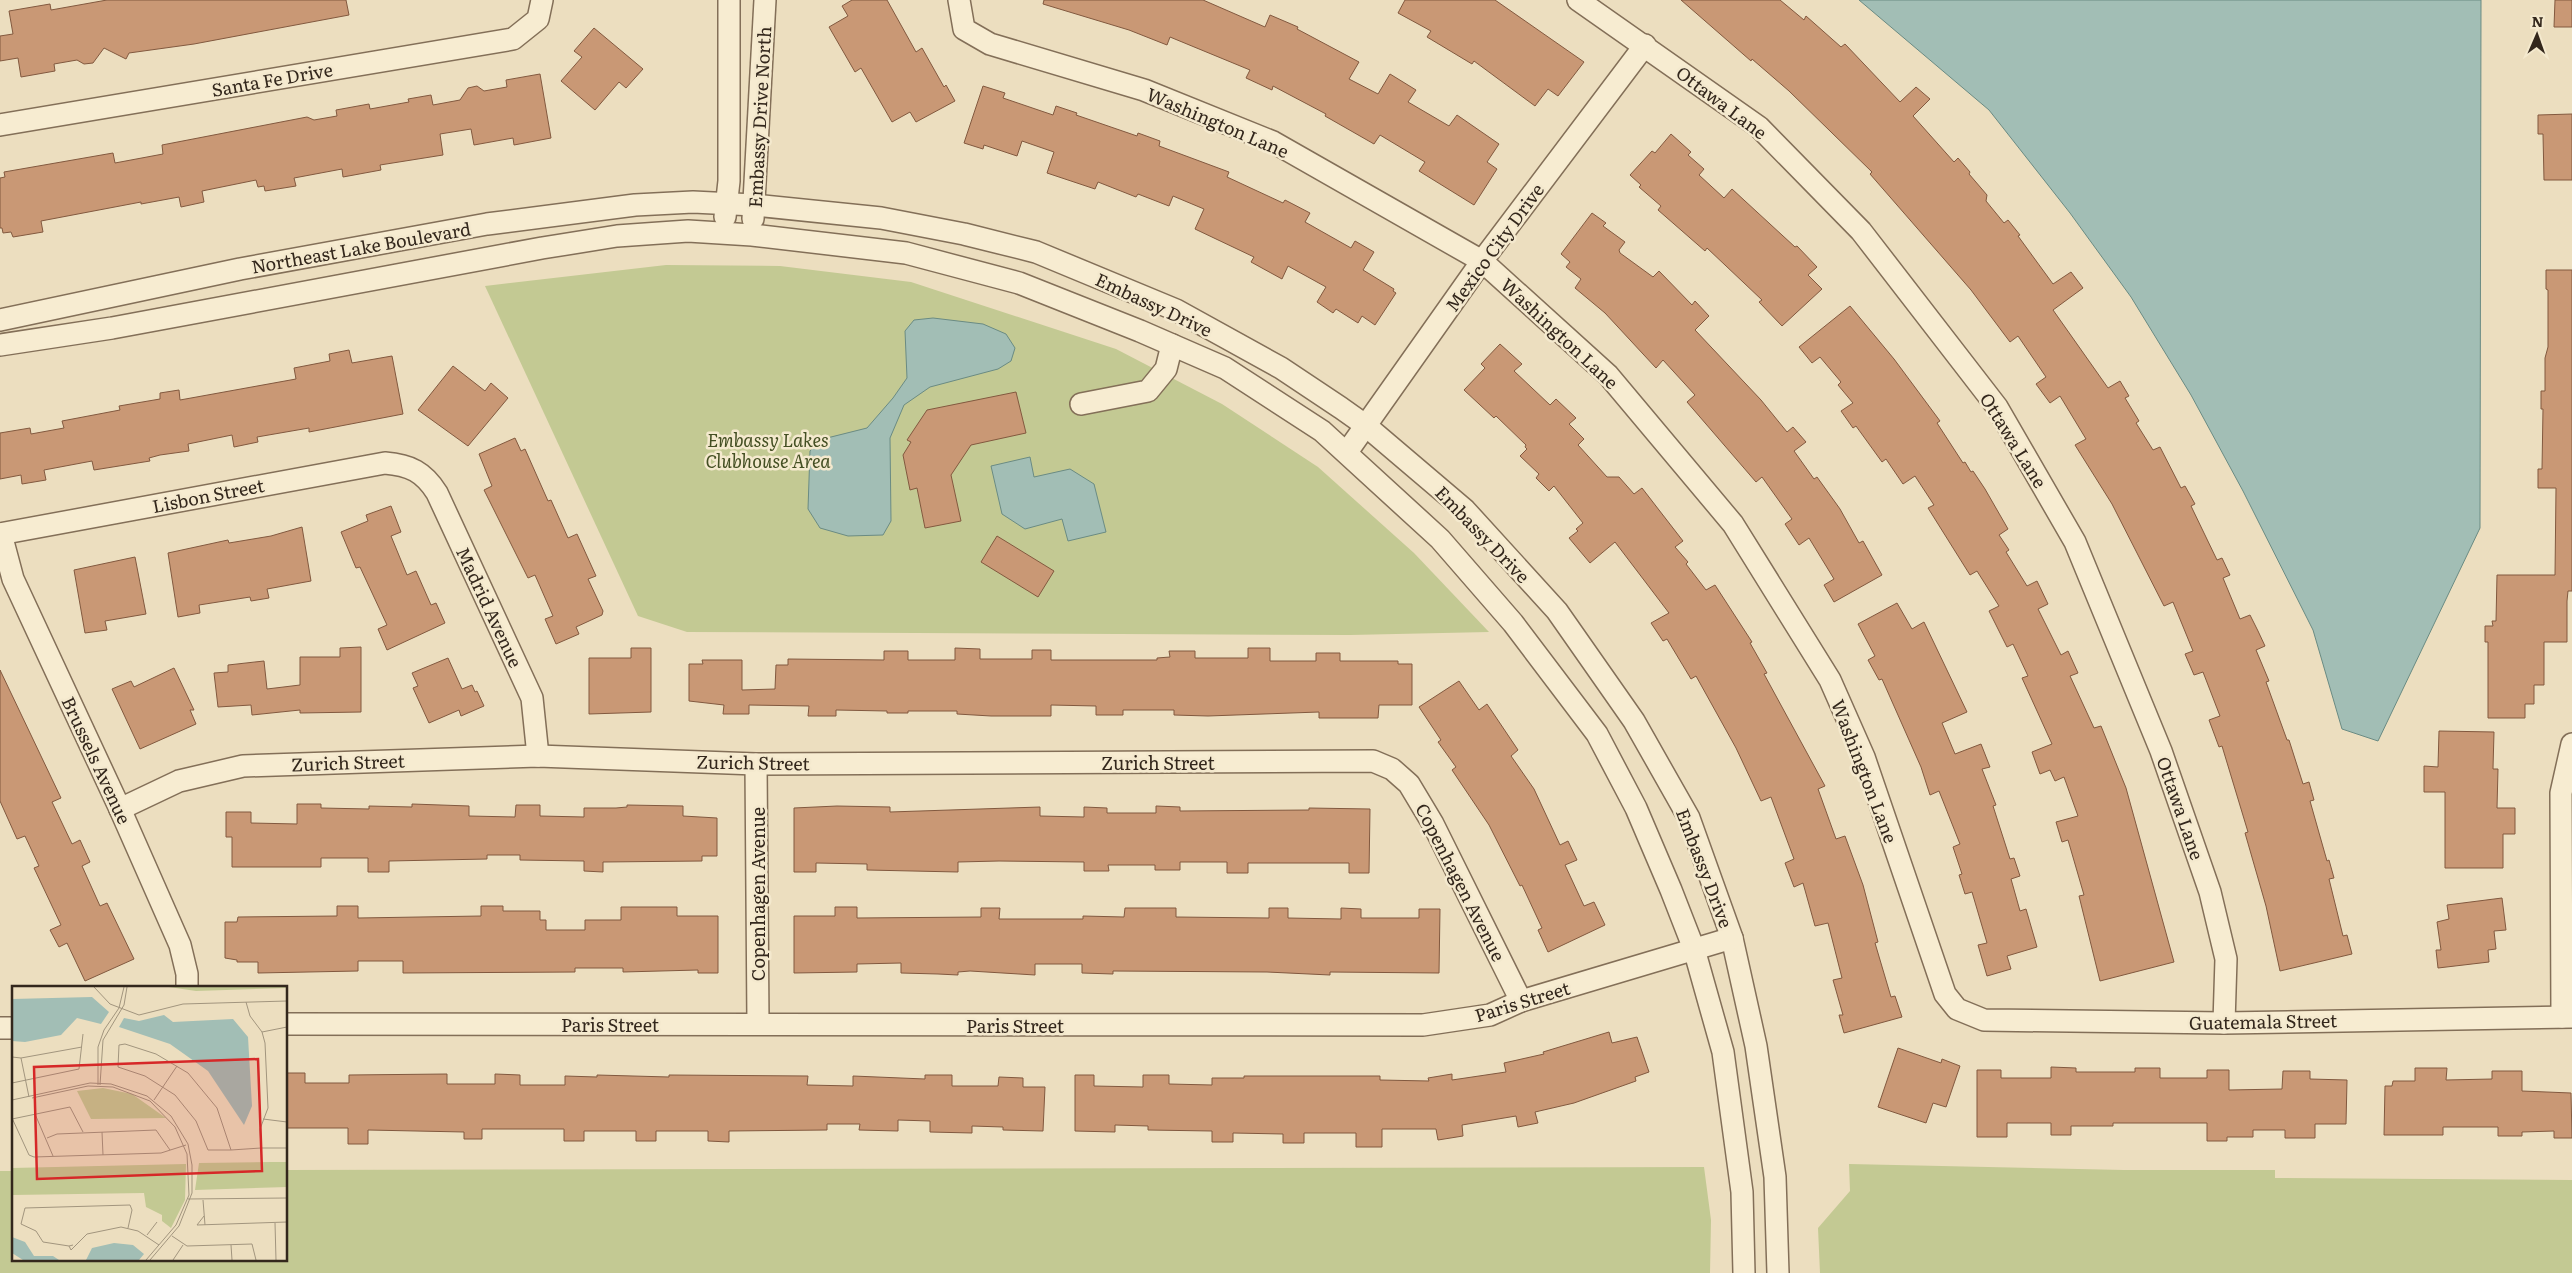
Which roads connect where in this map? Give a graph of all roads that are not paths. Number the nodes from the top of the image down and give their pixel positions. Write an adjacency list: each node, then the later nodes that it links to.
1 (729, 0): 8 (street, Embassy Drive North)
2 (765, 0): 9 (street, Embassy Drive North)
3 (959, 0): 12 (street, Washington Lane)
4 (1578, 0): 6 (street, Ottawa Lane)
5 (540, 10): 7 (street, Santa Fe Drive)
6 (1645, 45): 12 (street, Mexico City Drive); 32 (street, Ottawa Lane)
7 (0, 125)
8 (726, 203): 9 (street, Embassy Drive); 10 (street, Embassy Drive North); 13 (street, Northeast Lake Boulevard)
9 (754, 205): 11 (street, Embassy Drive North); 17 (street, Embassy Drive)
10 (724, 232): 11 (street, Embassy Drive); 15 (street, Northeast Lake Boulevard)
11 (752, 234): 14 (street, Embassy Drive)
12 (1482, 261): 17 (street, Mexico City Drive); 30 (street, Washington Lane)
13 (0, 320)
14 (1172, 345): 16 (street); 18 (street, Embassy Drive)
15 (0, 346)
16 (1081, 404)
17 (1365, 425): 18 (street, Mexico City Drive); 26 (street, Embassy Drive)
18 (1347, 452): 27 (street, Embassy Drive)
19 (416, 469): 20 (street, Lisbon Street); 22 (street, Madrid Avenue)
20 (0, 534): 25 (street, Brussels Avenue)
21 (2572, 744): 31 (street)
22 (538, 756): 23 (street, Zurich Street); 25 (street, Zurich Street)
23 (756, 764): 24 (street, Zurich Street); 34 (street, Copenhagen Avenue)
24 (1392, 769): 29 (street, Copenhagen Avenue)
25 (120, 809): 28 (street, Brussels Avenue)
26 (1732, 938): 27 (street, Paris Street); 36 (street, Embassy Drive)
27 (1694, 949): 29 (street, Paris Street); 35 (street, Embassy Drive)
28 (187, 986)
29 (1521, 1001): 34 (street, Paris Street)
30 (1957, 1010): 32 (street, Guatemala Street)
31 (2567, 1017): 32 (street, Guatemala Street)
32 (2224, 1023)
33 (288, 1024): 34 (street, Paris Street)
34 (758, 1024)
35 (1744, 1273)
36 (1778, 1273)

